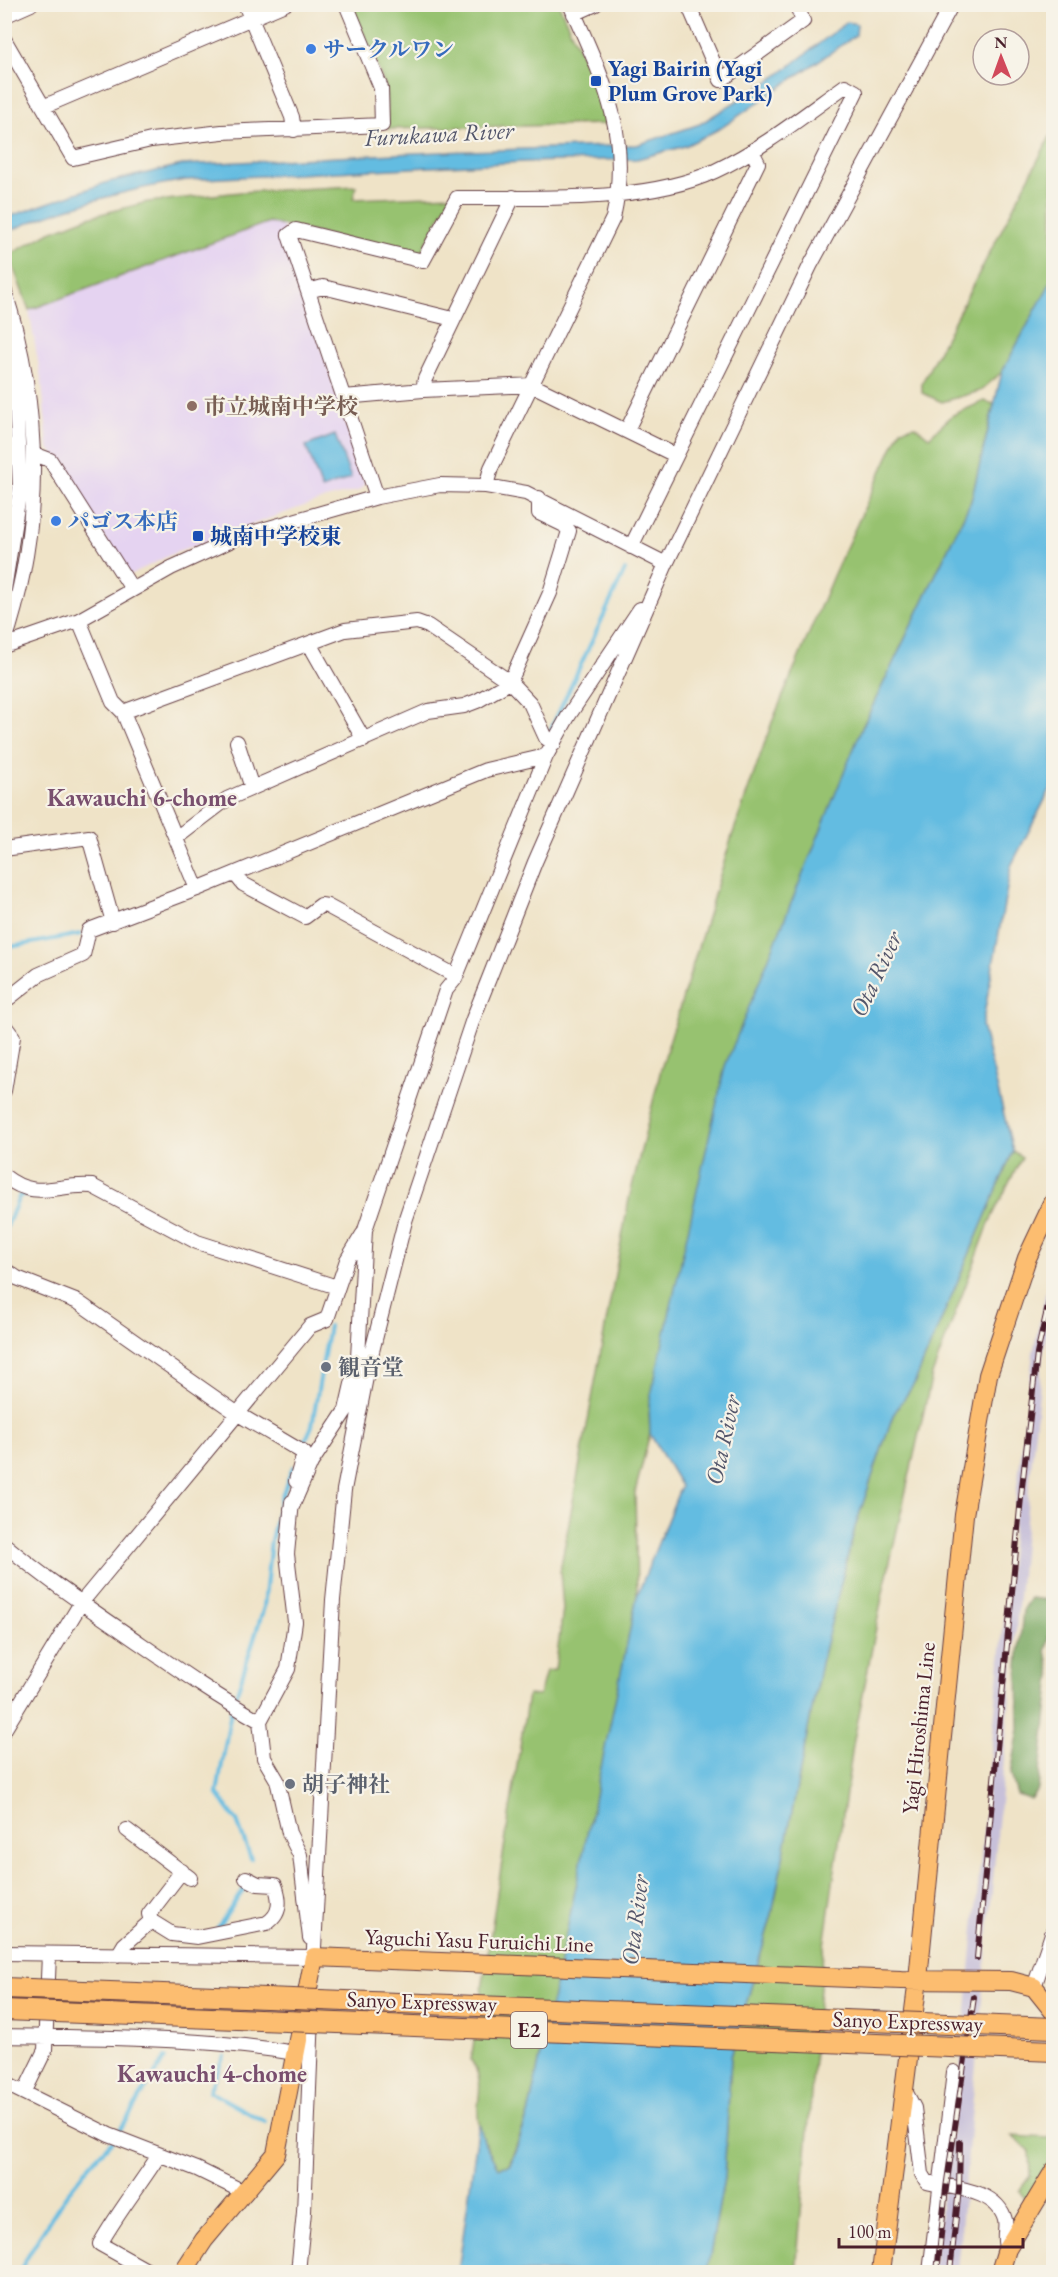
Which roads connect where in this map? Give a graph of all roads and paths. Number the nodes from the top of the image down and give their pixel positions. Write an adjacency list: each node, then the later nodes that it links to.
1 (31, 4): 10 (street)
2 (245, 4): 11 (street)
3 (285, 4): 11 (street)
4 (346, 4): 14 (street)
5 (596, 4): 9 (street)
6 (688, 4): 7 (street)
7 (796, 4)
8 (952, 4): 34 (street)
9 (572, 9): 16 (street)
10 (4, 16)
11 (251, 19): 13 (street); 14 (street)
12 (4, 39): 13 (street)
13 (45, 106): 14 (street)
14 (294, 130)
15 (753, 151): 16 (street); 25 (street); 27 (street)
16 (619, 193): 17 (street); 22 (street)
17 (513, 197): 19 (street); 20 (street)
18 (4, 289): 26 (street)
19 (308, 291): 20 (street); 24 (street)
20 (453, 319): 23 (street)
21 (4, 335): 30 (street)
22 (532, 386): 23 (street); 25 (street); 28 (street)
23 (423, 390): 24 (street)
24 (344, 397): 31 (street)
25 (627, 429): 27 (street)
26 (34, 454): 36 (street); 39 (street)
27 (675, 455): 33 (street)
28 (486, 486): 31 (street); 32 (street)
29 (4, 487): 30 (street)
30 (20, 488): 37 (street)
31 (377, 497): 36 (street)
32 (539, 498): 33 (street); 41 (street)
33 (631, 547): 34 (street)
34 (666, 564): 35 (street)
35 (658, 582): 45 (street); 74 (street)
36 (132, 589): 38 (street)
37 (4, 590)
38 (79, 620): 39 (street); 42 (street)
39 (4, 645)
40 (310, 645): 41 (street); 42 (street); 43 (street)
41 (510, 682): 43 (street); 45 (street)
42 (123, 712): 47 (street)
43 (364, 740): 46 (street)
44 (237, 742): 46 (street)
45 (550, 750): 49 (street); 52 (street)
46 (252, 788): 47 (street)
47 (176, 838): 50 (street)
48 (4, 849): 51 (street)
49 (235, 874): 50 (street); 52 (street)
50 (197, 889): 51 (street)
51 (113, 922): 53 (street)
52 (456, 976): 58 (street)
53 (4, 1002)
54 (4, 1025): 55 (street)
55 (4, 1091)
56 (4, 1176): 60 (street)
57 (1053, 1201): 75 (main road, Yagi Hiroshima Line)
58 (365, 1230): 60 (street); 62 (street)
59 (4, 1269): 61 (street)
60 (337, 1287): 61 (street)
61 (238, 1413): 62 (street); 64 (street)
62 (291, 1509): 65 (street)
63 (4, 1545): 64 (street)
64 (81, 1603): 65 (street); 66 (street)
65 (260, 1721): 74 (street)
66 (4, 1730)
67 (133, 1829): 69 (street)
68 (246, 1878): 69 (street)
69 (151, 1921): 73 (street)
70 (1053, 1928): 76 (street)
71 (4, 1953): 72 (street)
72 (49, 1954): 73 (street); 82 (street)
73 (118, 1955): 74 (street)
74 (319, 1958): 75 (main road, Yaguchi Yasu Furuichi Line); 84 (main road); 96 (street)
75 (910, 1980): 76 (main road, Yaguchi Yasu Furuichi Line); 87 (main road, Yagi Hiroshima Line)
76 (1034, 1987): 79 (main road)
77 (4, 1988): 80 (highway, Sanyo Expressway / E2, bridge)
78 (4, 2010): 83 (highway, Sanyo Expressway / E2, bridge)
79 (1053, 2012)
80 (1053, 2028)
81 (4, 2036): 82 (street)
82 (47, 2037): 84 (street); 88 (street)
83 (1053, 2050)
84 (295, 2053): 92 (main road)
85 (954, 2072): 91 (street)
86 (4, 2083): 88 (street)
87 (904, 2089): 91 (street); 97 (main road, Yagi Hiroshima Line)
88 (24, 2092): 89 (street)
89 (159, 2155): 92 (street); 94 (street)
90 (1053, 2172): 93 (main road)
91 (941, 2186): 93 (street); 98 (street)
92 (246, 2193): 95 (main road)
93 (1007, 2249): 99 (main road)
94 (150, 2272)
95 (183, 2272)
96 (298, 2272)
97 (881, 2272)
98 (930, 2272)
99 (1000, 2272)

